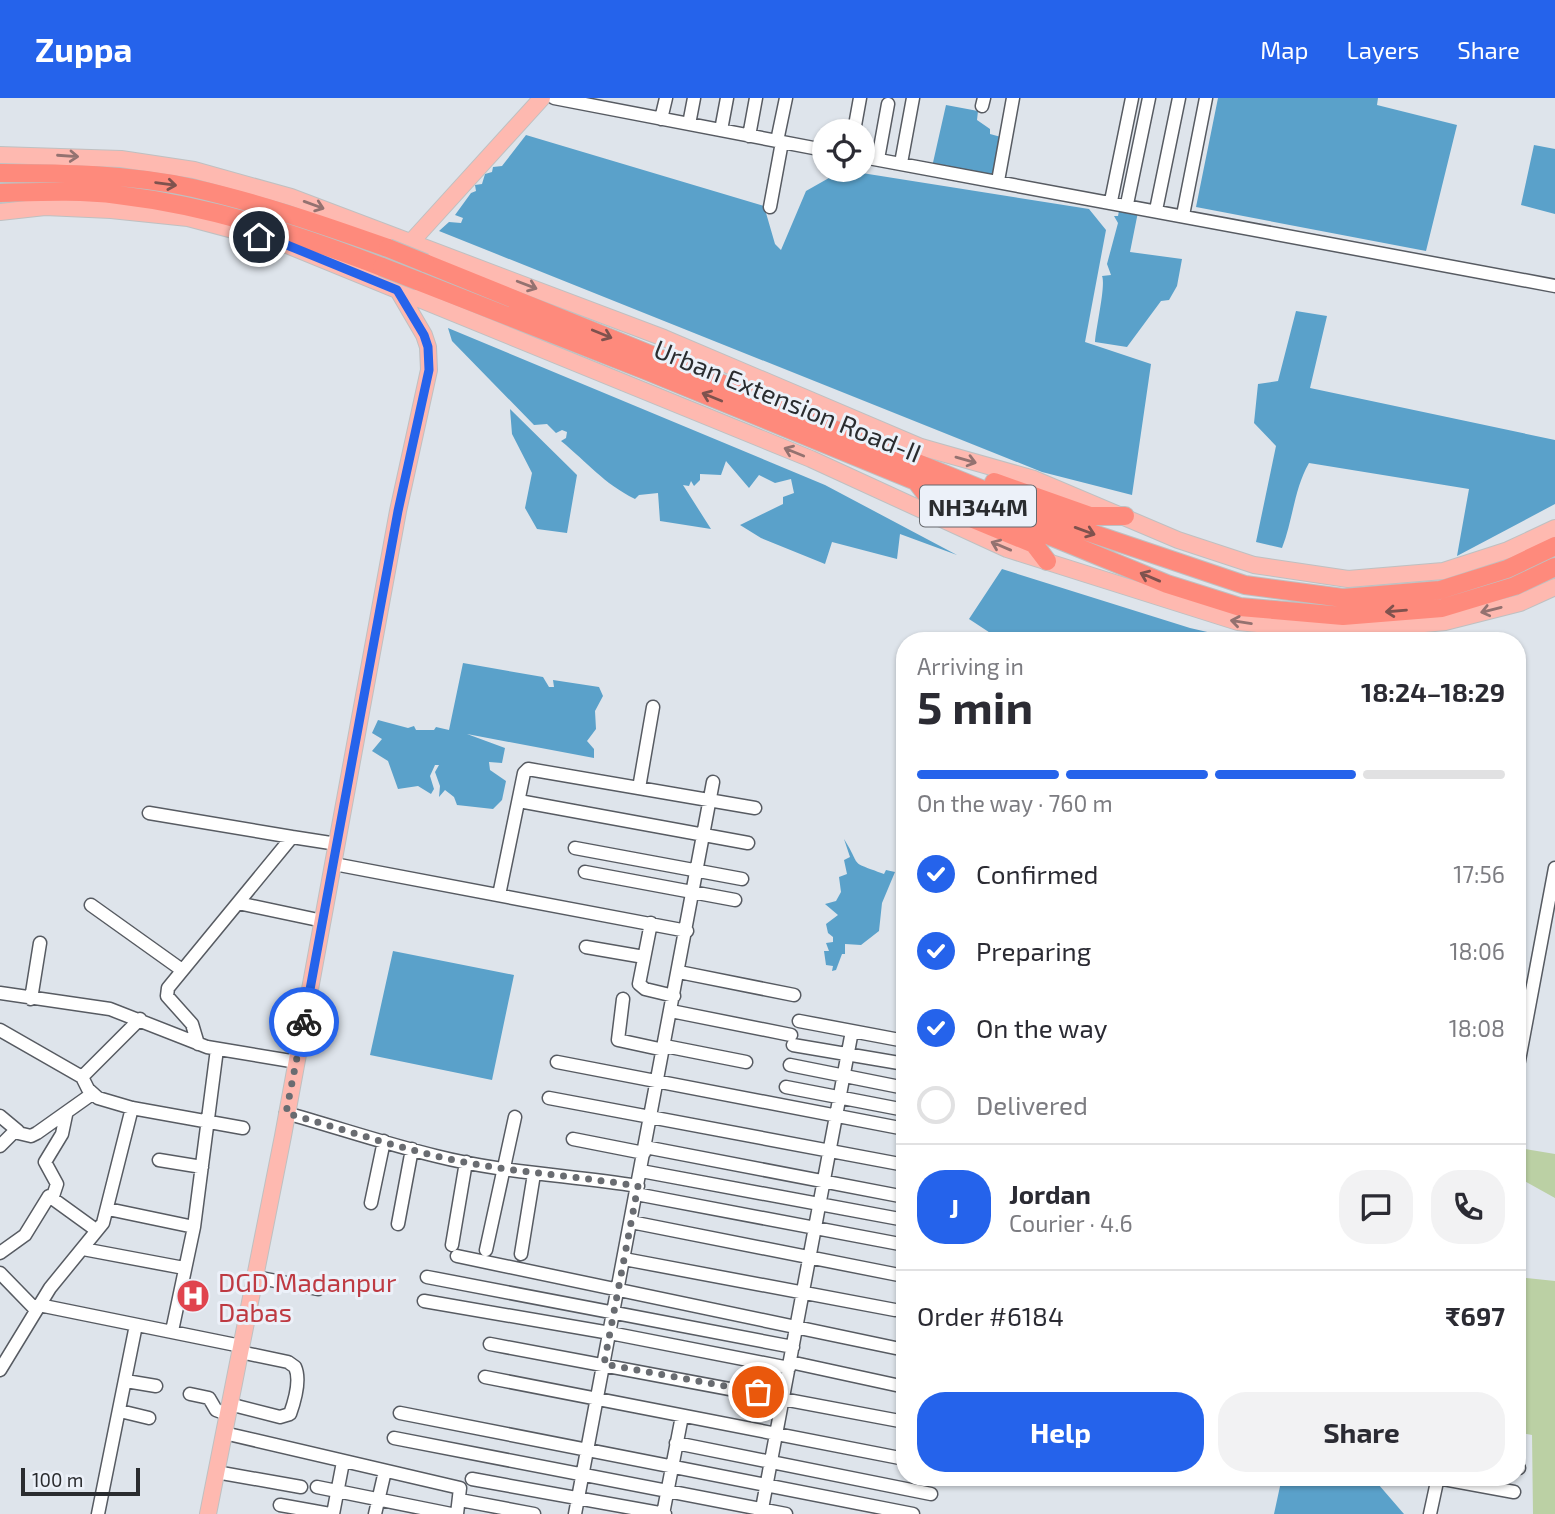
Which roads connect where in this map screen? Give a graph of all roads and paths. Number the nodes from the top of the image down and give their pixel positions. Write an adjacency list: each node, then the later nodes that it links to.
1 (542, 98): 36 (main road)
2 (554, 98): 16 (street)
3 (666, 98): 16 (street)
4 (694, 98): 18 (street)
5 (727, 98): 19 (street)
6 (756, 98): 20 (street)
7 (786, 98): 21 (street)
8 (860, 98): 17 (street)
9 (913, 98): 26 (street)
10 (1013, 98): 28 (street)
11 (1132, 98): 30 (street)
12 (1149, 98): 31 (street)
13 (1179, 98): 33 (street)
14 (1206, 98): 35 (street)
15 (888, 104): 25 (street)
16 (662, 119): 18 (street)
17 (856, 119)
18 (689, 124): 19 (street)
19 (721, 130): 20 (street)
20 (749, 136): 21 (street)
21 (780, 141): 22 (street); 32 (street)
22 (812, 148)
23 (0, 155): 36 (main road, one-way to 36)
24 (875, 159): 25 (street)
25 (878, 159): 26 (street)
26 (901, 163): 28 (street)
27 (0, 173): 40 (highway, Urban Extension Road-II / NH344M, one-way to 40, bridge)
28 (998, 181): 30 (street)
29 (0, 193): 39 (highway, Urban Extension Road-II / NH344M, one-way to 29, bridge)
30 (1111, 201): 31 (street)
31 (1127, 204): 33 (street)
32 (770, 207)
33 (1156, 210): 35 (street)
34 (0, 212): 38 (main road)
35 (1183, 215): 37 (street)
36 (412, 240): 38 (main road); 41 (main road, one-way to 41)
37 (1555, 286)
38 (397, 290): 44 (main road, one-way to 38); 57 (main road)
39 (915, 480): 44 (highway); 45 (highway, Urban Extension Road-II / NH344M, one-way to 39)
40 (959, 481): 41 (highway); 43 (highway, Urban Extension Road-II / NH344M, one-way to 43)
41 (1125, 516): 42 (main road)
42 (1555, 528)
43 (1555, 546)
44 (1047, 561): 46 (main road, one-way to 44)
45 (1555, 567)
46 (1555, 587)
47 (653, 706): 49 (street)
48 (713, 782): 51 (street)
49 (639, 788): 50 (street); 51 (street)
50 (519, 801): 54 (street); 65 (street)
51 (710, 801): 52 (street); 54 (street)
52 (755, 808)
53 (149, 813): 55 (street)
54 (704, 835): 56 (street); 61 (street)
55 (292, 837): 57 (street); 67 (street)
56 (748, 843)
57 (337, 844): 59 (main road)
58 (575, 848): 61 (street)
59 (334, 864): 65 (street); 69 (main road)
60 (1555, 868): 85 (street)
61 (698, 870): 63 (street); 64 (street)
62 (585, 872): 64 (street)
63 (742, 879)
64 (694, 892): 66 (street); 71 (street)
65 (499, 895): 70 (street)
66 (736, 900)
67 (239, 902): 69 (street); 75 (street)
68 (91, 905): 75 (street)
69 (323, 921): 93 (main road)
70 (651, 923): 71 (street); 74 (street)
71 (687, 930): 76 (street)
72 (40, 943): 80 (street)
73 (586, 947): 74 (street)
74 (644, 957): 79 (street)
75 (183, 970): 89 (street)
76 (679, 972): 78 (street); 79 (street)
77 (0, 993): 80 (street)
78 (794, 995)
79 (674, 996): 82 (street)
80 (31, 999): 83 (street)
81 (624, 999): 90 (street)
82 (671, 1011): 90 (street); 92 (street)
83 (140, 1020): 89 (street); 99 (street)
84 (799, 1021): 87 (street)
85 (1526, 1023)
86 (0, 1030): 99 (street)
87 (852, 1031): 88 (street); 92 (street)
88 (896, 1039)
89 (198, 1044): 91 (street)
90 (664, 1048): 95 (street); 100 (street)
91 (217, 1049): 93 (street); 114 (street)
92 (848, 1055): 96 (street); 98 (street)
93 (297, 1062): 108 (main road)
94 (557, 1062): 100 (street)
95 (746, 1062)
96 (896, 1063)
97 (790, 1065): 98 (street)
98 (844, 1076): 101 (street); 105 (street)
99 (82, 1077): 103 (street)
100 (658, 1082): 111 (street); 113 (street)
101 (896, 1085)
102 (786, 1087): 105 (street)
103 (92, 1094): 106 (street); 109 (street)
104 (550, 1098): 113 (street)
105 (840, 1098): 107 (street); 111 (street)
106 (132, 1108): 114 (street); 137 (street)
107 (896, 1109)
108 (286, 1113): 119 (street); 155 (main road)
109 (66, 1115): 117 (street); 134 (street)
110 (0, 1116): 117 (street)
111 (837, 1116): 115 (street); 123 (street)
112 (515, 1117): 128 (street)
113 (651, 1117): 122 (street); 123 (street)
114 (208, 1121): 116 (street); 127 (street)
115 (896, 1127)
116 (243, 1128)
117 (19, 1131): 120 (street)
118 (573, 1139): 122 (street)
119 (384, 1141): 121 (street); 135 (street)
120 (0, 1146)
121 (412, 1149): 125 (street); 140 (street)
122 (645, 1150): 129 (street); 131 (street)
123 (831, 1151): 126 (street); 131 (street)
124 (159, 1160): 127 (street)
125 (466, 1162): 128 (street); 157 (street)
126 (896, 1163)
127 (202, 1167): 141 (street)
128 (502, 1168): 130 (street); 146 (street)
129 (640, 1171): 132 (street); 136 (street)
130 (534, 1174): 132 (street); 148 (street)
131 (825, 1181): 133 (street); 136 (street)
132 (637, 1190): 139 (street); 142 (street)
133 (896, 1194)
134 (53, 1196): 143 (street); 147 (street)
135 (371, 1203)
136 (820, 1204): 138 (street); 142 (street)
137 (108, 1209): 141 (street); 143 (street)
138 (896, 1218)
139 (631, 1222): 149 (street); 150 (street)
140 (398, 1224)
141 (194, 1227): 151 (street)
142 (816, 1227): 144 (street); 149 (street)
143 (96, 1230): 145 (street)
144 (896, 1243)
145 (83, 1249): 151 (street); 160 (street)
146 (486, 1250)
147 (0, 1254)
148 (521, 1254)
149 (810, 1256): 153 (street); 158 (street)
150 (624, 1259): 157 (street); 158 (street)
151 (184, 1268): 165 (street)
152 (0, 1273): 160 (street)
153 (896, 1274)
154 (427, 1276): 162 (street)
155 (255, 1277): 156 (street); 170 (main road)
156 (318, 1289)
157 (618, 1289): 162 (street); 164 (street)
158 (804, 1292): 161 (street); 164 (street)
159 (424, 1301): 166 (street)
160 (38, 1308): 163 (street); 173 (street)
161 (895, 1310)
162 (614, 1311): 166 (street); 168 (street)
163 (136, 1325): 165 (street); 175 (street)
164 (797, 1325): 168 (street); 169 (street)
165 (172, 1331): 170 (street)
166 (610, 1333): 171 (street); 172 (street)
167 (490, 1344): 171 (street)
168 (793, 1347): 172 (street)
169 (896, 1348)
170 (240, 1349): 181 (main road); 181 (street)
171 (604, 1364): 179 (street); 180 (street)
172 (789, 1365): 176 (street); 179 (street)
173 (0, 1370)
174 (485, 1377): 180 (street)
175 (126, 1381): 177 (street); 182 (street)
176 (896, 1385)
177 (156, 1386)
178 (190, 1394): 181 (street)
179 (783, 1397): 186 (street); 188 (street)
180 (597, 1399): 184 (street); 191 (street)
181 (228, 1409): 187 (main road)
182 (120, 1411): 185 (street); 214 (street)
183 (400, 1413): 191 (street)
184 (682, 1416): 188 (street); 190 (street)
185 (149, 1418)
186 (896, 1420)
187 (224, 1433): 193 (street); 197 (main road)
188 (776, 1434): 192 (street); 194 (street)
189 (394, 1438): 198 (street)
190 (676, 1443): 194 (street); 195 (street)
191 (588, 1448): 195 (street); 198 (street)
192 (896, 1457)
193 (343, 1462): 196 (street); 205 (street)
194 (771, 1462): 200 (street); 208 (street)
195 (672, 1465): 200 (street); 206 (street)
196 (385, 1471): 209 (street); 211 (street)
197 (216, 1472): 203 (street); 215 (main road)
198 (583, 1474): 206 (street); 210 (street)
199 (472, 1479): 210 (street)
200 (766, 1485): 213 (street); 224 (street)
201 (1436, 1486): 225 (street)
202 (1481, 1486): 207 (street)
203 (301, 1487)
204 (317, 1487): 205 (street)
205 (338, 1490): 209 (street); 216 (street)
206 (668, 1490): 213 (street); 222 (street)
207 (1514, 1492)
208 (931, 1494)
209 (378, 1498): 217 (street); 218 (street)
210 (578, 1499): 221 (street); 222 (street)
211 (460, 1500): 219 (street); 220 (street)
212 (280, 1505): 216 (street)
213 (761, 1512): 223 (street)
214 (98, 1514)
215 (208, 1514)
216 (332, 1514)
217 (375, 1514)
218 (451, 1514)
219 (457, 1514)
220 (534, 1514)
221 (575, 1514)
222 (664, 1514)
223 (786, 1514)
224 (913, 1514)
225 (1430, 1514)

